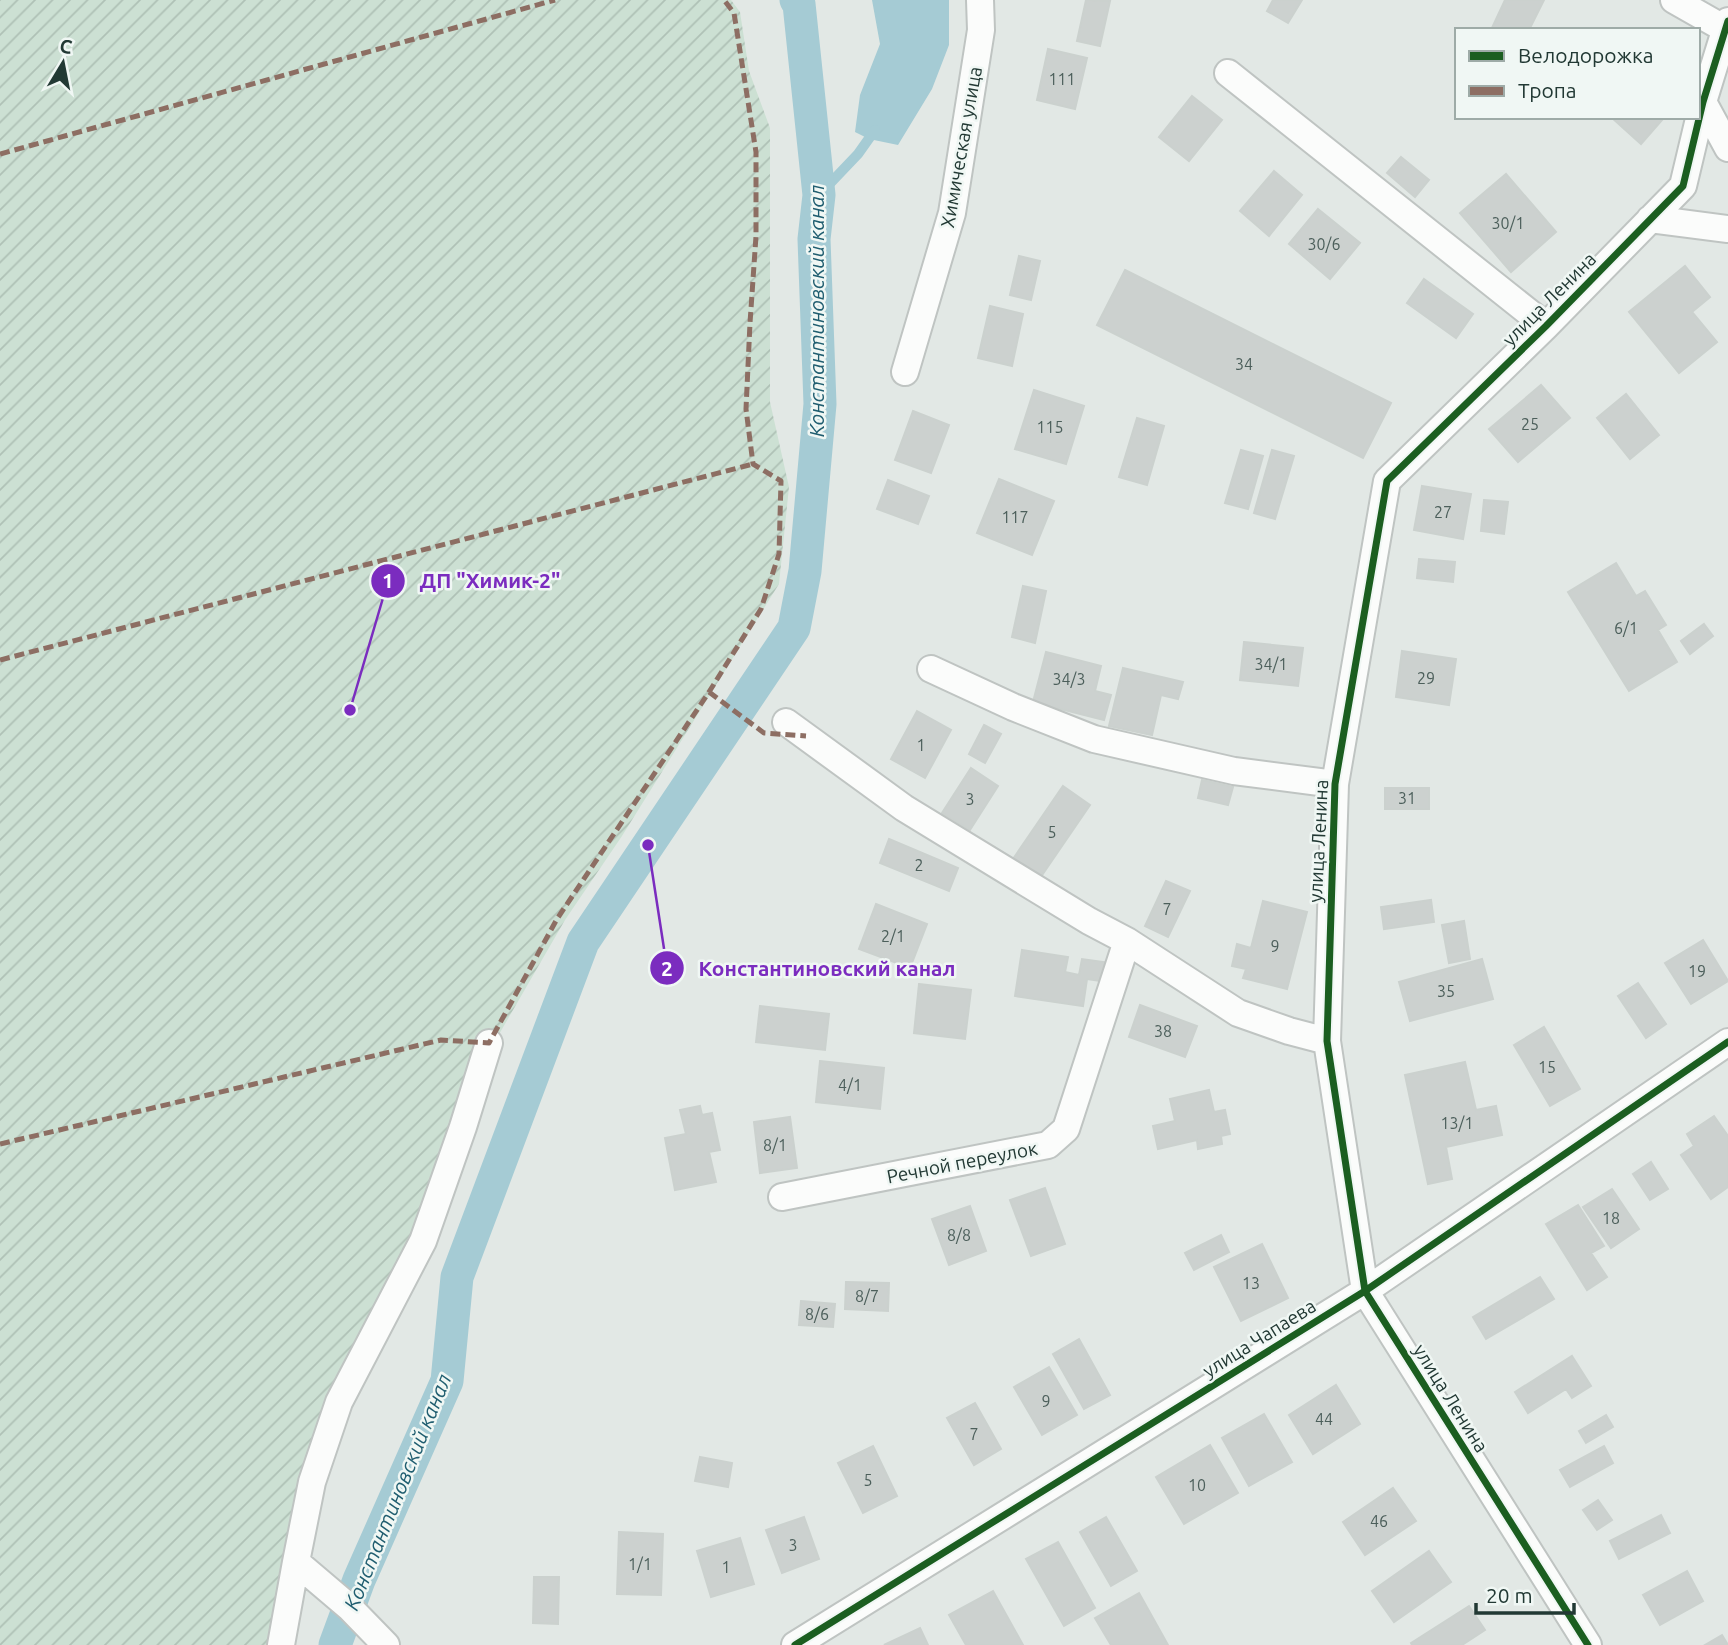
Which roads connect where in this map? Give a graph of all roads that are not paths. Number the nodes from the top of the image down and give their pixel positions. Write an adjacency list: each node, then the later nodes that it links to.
1 (980, 0): 12 (street, Химическая улица)
2 (1674, 0): 3 (street)
3 (1727, 25): 5 (street, улица Ленина)
4 (1228, 74): 11 (street, улица Ленина)
5 (1703, 102): 6 (street, улица Ленина); 8 (street)
6 (1700, 115)
7 (1699, 119): 9 (street, улица Ленина)
8 (1728, 148)
9 (1650, 219): 10 (street); 11 (street, улица Ленина)
10 (1728, 229)
11 (1546, 326): 15 (street, улица Ленина)
12 (905, 372)
13 (931, 669): 15 (street, улица Ленина)
14 (786, 722): 16 (street)
15 (1335, 784): 17 (street, улица Ленина)
16 (1127, 941): 17 (street); 20 (street, Речной переулок)
17 (1327, 1041): 21 (street, улица Ленина)
18 (1728, 1041): 21 (street, улица Чапаева)
19 (489, 1042): 22 (street)
20 (782, 1198)
21 (1365, 1291): 25 (street, улица Чапаева); 26 (street, улица Ленина)
22 (296, 1562): 23 (street); 24 (street)
23 (281, 1645)
24 (386, 1645)
25 (795, 1645)
26 (1588, 1645)

